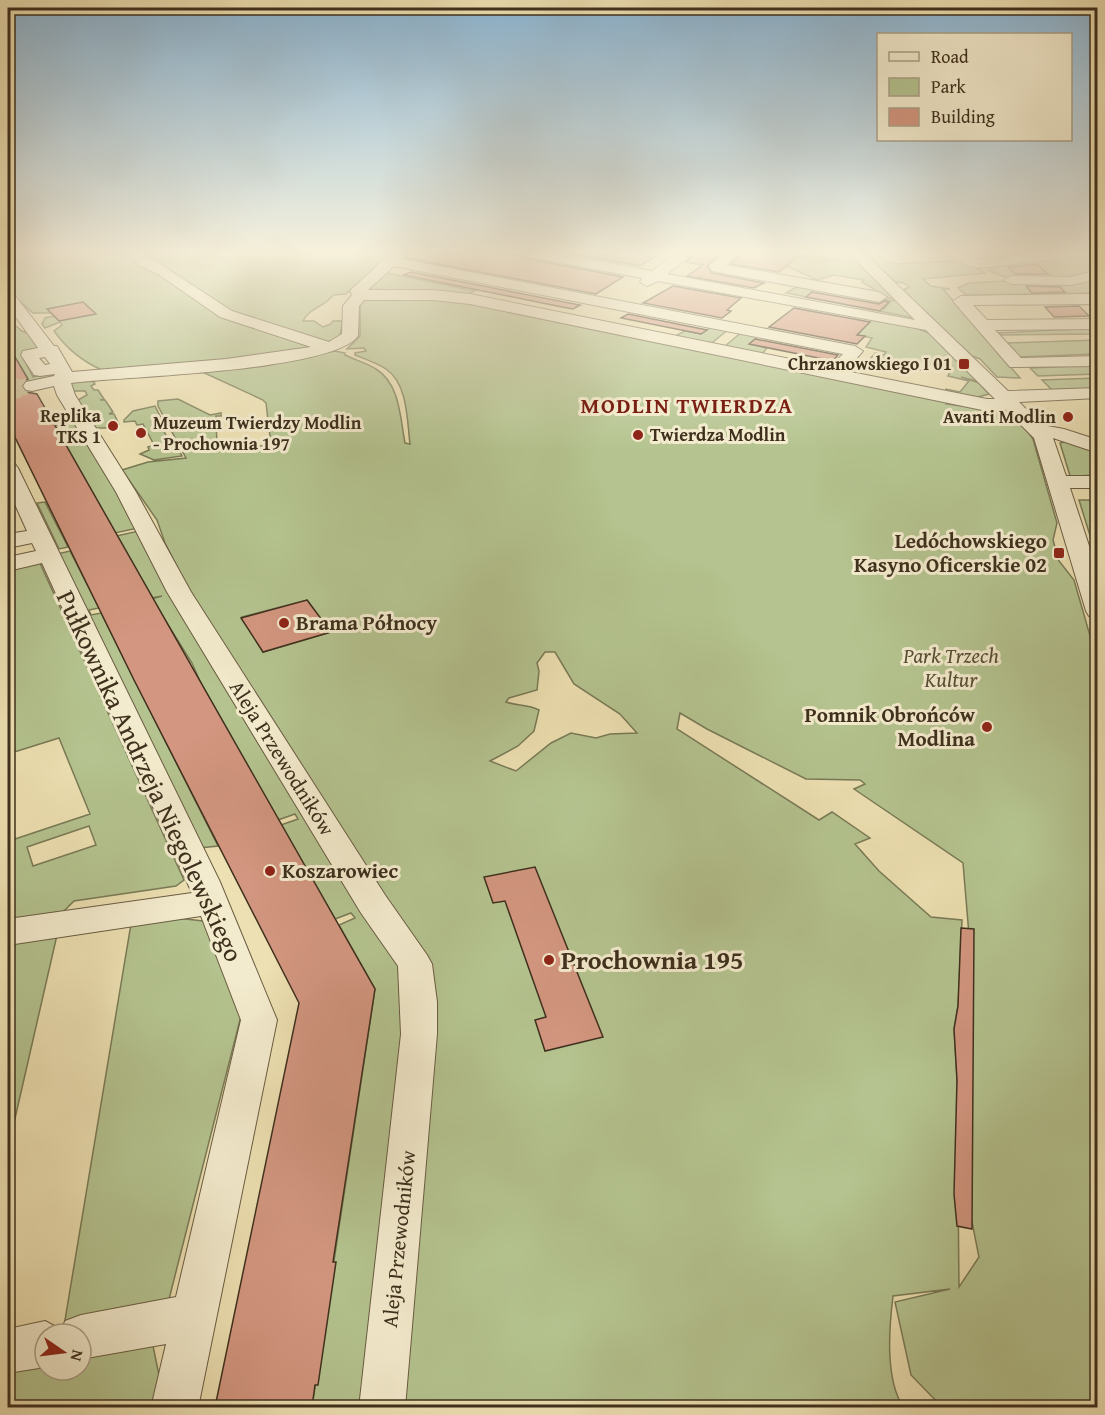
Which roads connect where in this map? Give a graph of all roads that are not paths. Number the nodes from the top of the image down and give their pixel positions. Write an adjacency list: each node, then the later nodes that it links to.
1 (26, 319): 23 (street)
2 (241, 319): 20 (street)
3 (351, 319): 20 (street)
4 (567, 319): 12 (street)
5 (592, 319): 12 (street)
6 (692, 319): 16 (street)
7 (749, 319): 16 (street)
8 (890, 319): 15 (street)
9 (924, 319): 15 (street)
10 (977, 319): 14 (street)
11 (802, 322): 19 (street)
12 (586, 323): 21 (street)
13 (1098, 324): 14 (street)
14 (982, 325): 18 (street)
15 (931, 326): 29 (street)
16 (738, 328): 19 (street); 21 (street)
17 (1098, 337): 18 (street)
18 (995, 339): 22 (street)
19 (850, 343): 24 (street)
20 (338, 349): 23 (street)
21 (712, 349): 24 (street)
22 (1098, 362)
23 (63, 373): 27 (street); 45 (street, Aleja Przewodników)
24 (834, 373): 29 (street)
25 (1098, 376): 26 (street)
26 (1037, 378)
27 (32, 386)
28 (1098, 393): 29 (street)
29 (1006, 400): 30 (street)
30 (1039, 430): 31 (street); 33 (street)
31 (1098, 447)
32 (8, 468): 35 (street, Pułkownika Andrzeja Niegolewskiego)
33 (1058, 482): 34 (street); 37 (street)
34 (1098, 482)
35 (31, 544): 36 (street); 38 (street, Pułkownika Andrzeja Niegolewskiego)
36 (8, 564)
37 (1098, 611)
38 (212, 902): 39 (street); 40 (street, Pułkownika Andrzeja Niegolewskiego)
39 (8, 932)
40 (195, 1316): 41 (street); 44 (street, Pułkownika Andrzeja Niegolewskiego)
41 (93, 1335)
42 (33, 1346): 43 (street)
43 (8, 1351)
44 (174, 1407)
45 (382, 1407)

